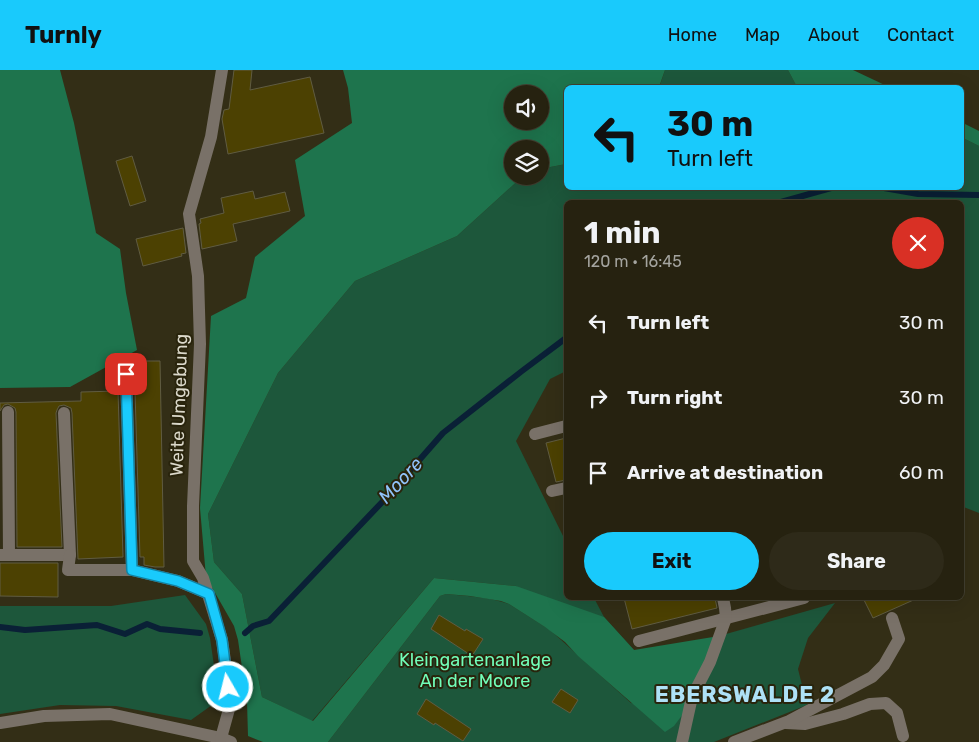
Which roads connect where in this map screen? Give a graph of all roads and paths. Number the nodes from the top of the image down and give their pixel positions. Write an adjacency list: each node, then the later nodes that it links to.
1 (222, 70): 12 (street, Weite Umgebung)
2 (126, 374): 11 (street)
3 (8, 412): 9 (street)
4 (64, 413): 10 (street)
5 (564, 427): 6 (street)
6 (535, 434)
7 (564, 488): 8 (street)
8 (552, 491)
9 (4, 555): 10 (street)
10 (70, 555): 11 (street)
11 (132, 570): 12 (street)
12 (209, 594): 21 (street, Weite Umgebung)
13 (723, 600): 15 (street)
14 (796, 600): 15 (street)
15 (726, 618): 17 (street); 22 (street)
16 (892, 618): 19 (street)
17 (639, 641)
18 (0, 723): 21 (street)
19 (784, 723): 20 (street); 23 (street)
20 (903, 736)
21 (226, 740)
22 (682, 742)
23 (734, 742)

